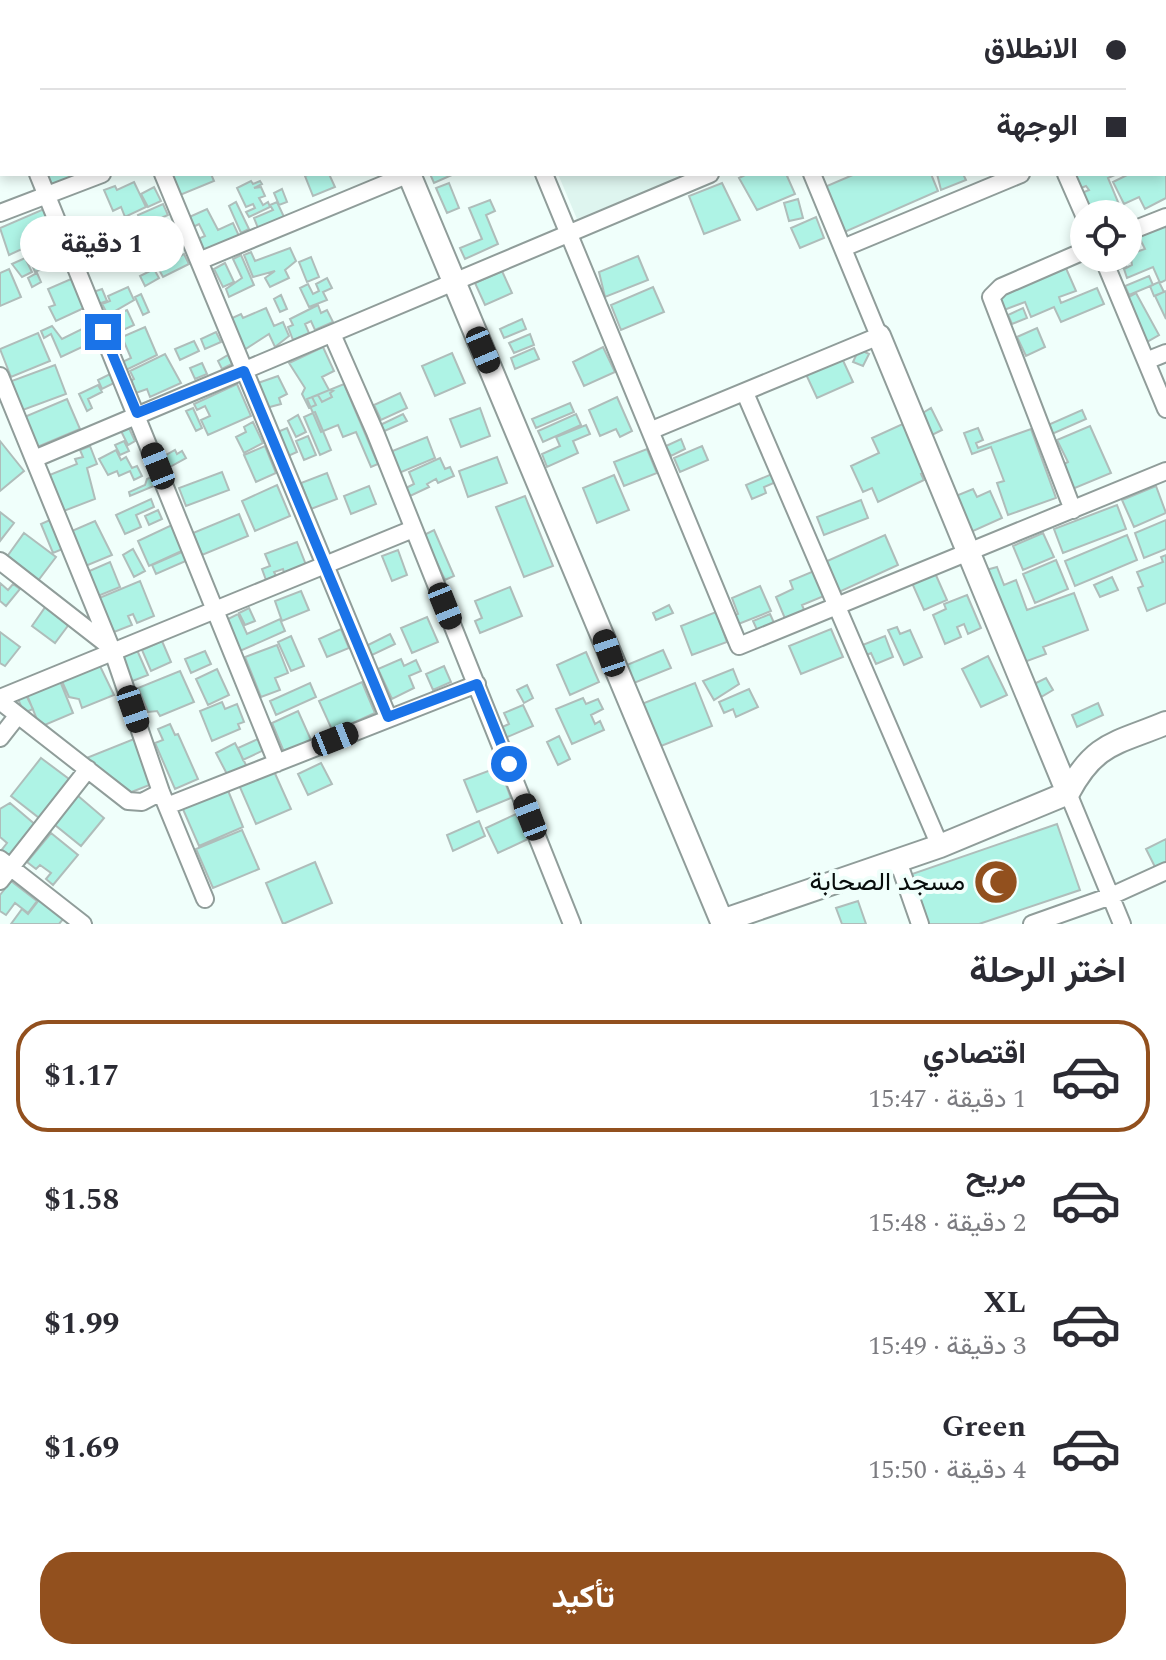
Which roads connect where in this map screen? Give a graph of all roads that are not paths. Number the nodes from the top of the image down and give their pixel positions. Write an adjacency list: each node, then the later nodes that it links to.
1 (39, 176): 11 (street)
2 (97, 176): 11 (street)
3 (164, 176): 19 (street)
4 (404, 176): 19 (street)
5 (410, 176): 21 (street)
6 (545, 176): 16 (street)
7 (813, 176): 17 (street)
8 (1016, 176): 17 (street)
9 (1067, 176): 12 (street)
10 (686, 179): 16 (street)
11 (46, 196): 13 (street); 30 (street)
12 (1077, 200)
13 (0, 213)
14 (1166, 217): 15 (street)
15 (1142, 226)
16 (569, 232): 21 (street); 31 (street)
17 (843, 248): 23 (street)
18 (1070, 257): 34 (street)
19 (199, 261): 26 (street)
20 (1109, 272): 25 (street)
21 (455, 281): 22 (street); 58 (street)
22 (332, 334): 26 (street); 35 (street)
23 (879, 336): 28 (street); 36 (street)
24 (1166, 353): 25 (street)
25 (1146, 361): 29 (street)
26 (244, 371): 30 (street); 38 (street)
27 (0, 376): 32 (street)
28 (745, 393): 31 (street); 39 (street)
29 (1166, 409)
30 (137, 413): 32 (street); 40 (street)
31 (652, 430): 39 (street)
32 (34, 459): 41 (street)
33 (1166, 471): 34 (street)
34 (1073, 510): 36 (street)
35 (413, 529): 38 (street); 42 (street)
36 (971, 553): 39 (street); 50 (street)
37 (0, 561): 41 (street)
38 (325, 567): 40 (street); 45 (street)
39 (840, 607): 52 (street)
40 (216, 609): 41 (street); 48 (street)
41 (112, 651): 43 (street); 51 (street)
42 (477, 684): 45 (street); 60 (street)
43 (0, 700): 44 (street)
44 (18, 715): 47 (street); 49 (street)
45 (388, 717): 48 (street)
46 (1166, 723): 50 (street)
47 (0, 738)
48 (277, 763): 51 (street)
49 (88, 769): 51 (street); 54 (street)
50 (1068, 793): 52 (street); 56 (street)
51 (164, 799): 57 (street)
52 (940, 846): 53 (street)
53 (898, 861): 58 (street); 61 (street)
54 (4, 869): 59 (street)
55 (1166, 871): 56 (street)
56 (1111, 896): 62 (street); 63 (street)
57 (205, 899)
58 (722, 923)
59 (81, 924)
60 (572, 924)
61 (920, 924)
62 (1032, 924)
63 (1122, 924)

